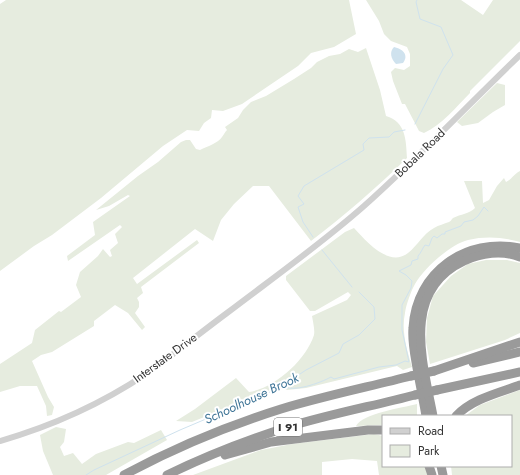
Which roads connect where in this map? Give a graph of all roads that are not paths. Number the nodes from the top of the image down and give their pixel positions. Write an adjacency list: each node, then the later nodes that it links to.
1 (520, 55): 2 (street, Bobala Road)
2 (314, 246): 14 (street, Interstate Drive)
3 (520, 248): 10 (highway)
4 (520, 257): 11 (highway)
5 (520, 342): 7 (highway)
6 (520, 352): 7 (highway, I 91)
7 (434, 371): 17 (highway, I 91, bridge)
8 (520, 372): 16 (highway, I 91, bridge)
9 (520, 385): 12 (highway)
10 (426, 415)
11 (433, 415)
12 (457, 415)
13 (382, 430): 16 (highway)
14 (0, 441)
15 (440, 468): 19 (highway)
16 (178, 470): 18 (highway, I 91)
17 (124, 475)
18 (167, 475)
19 (434, 475)

